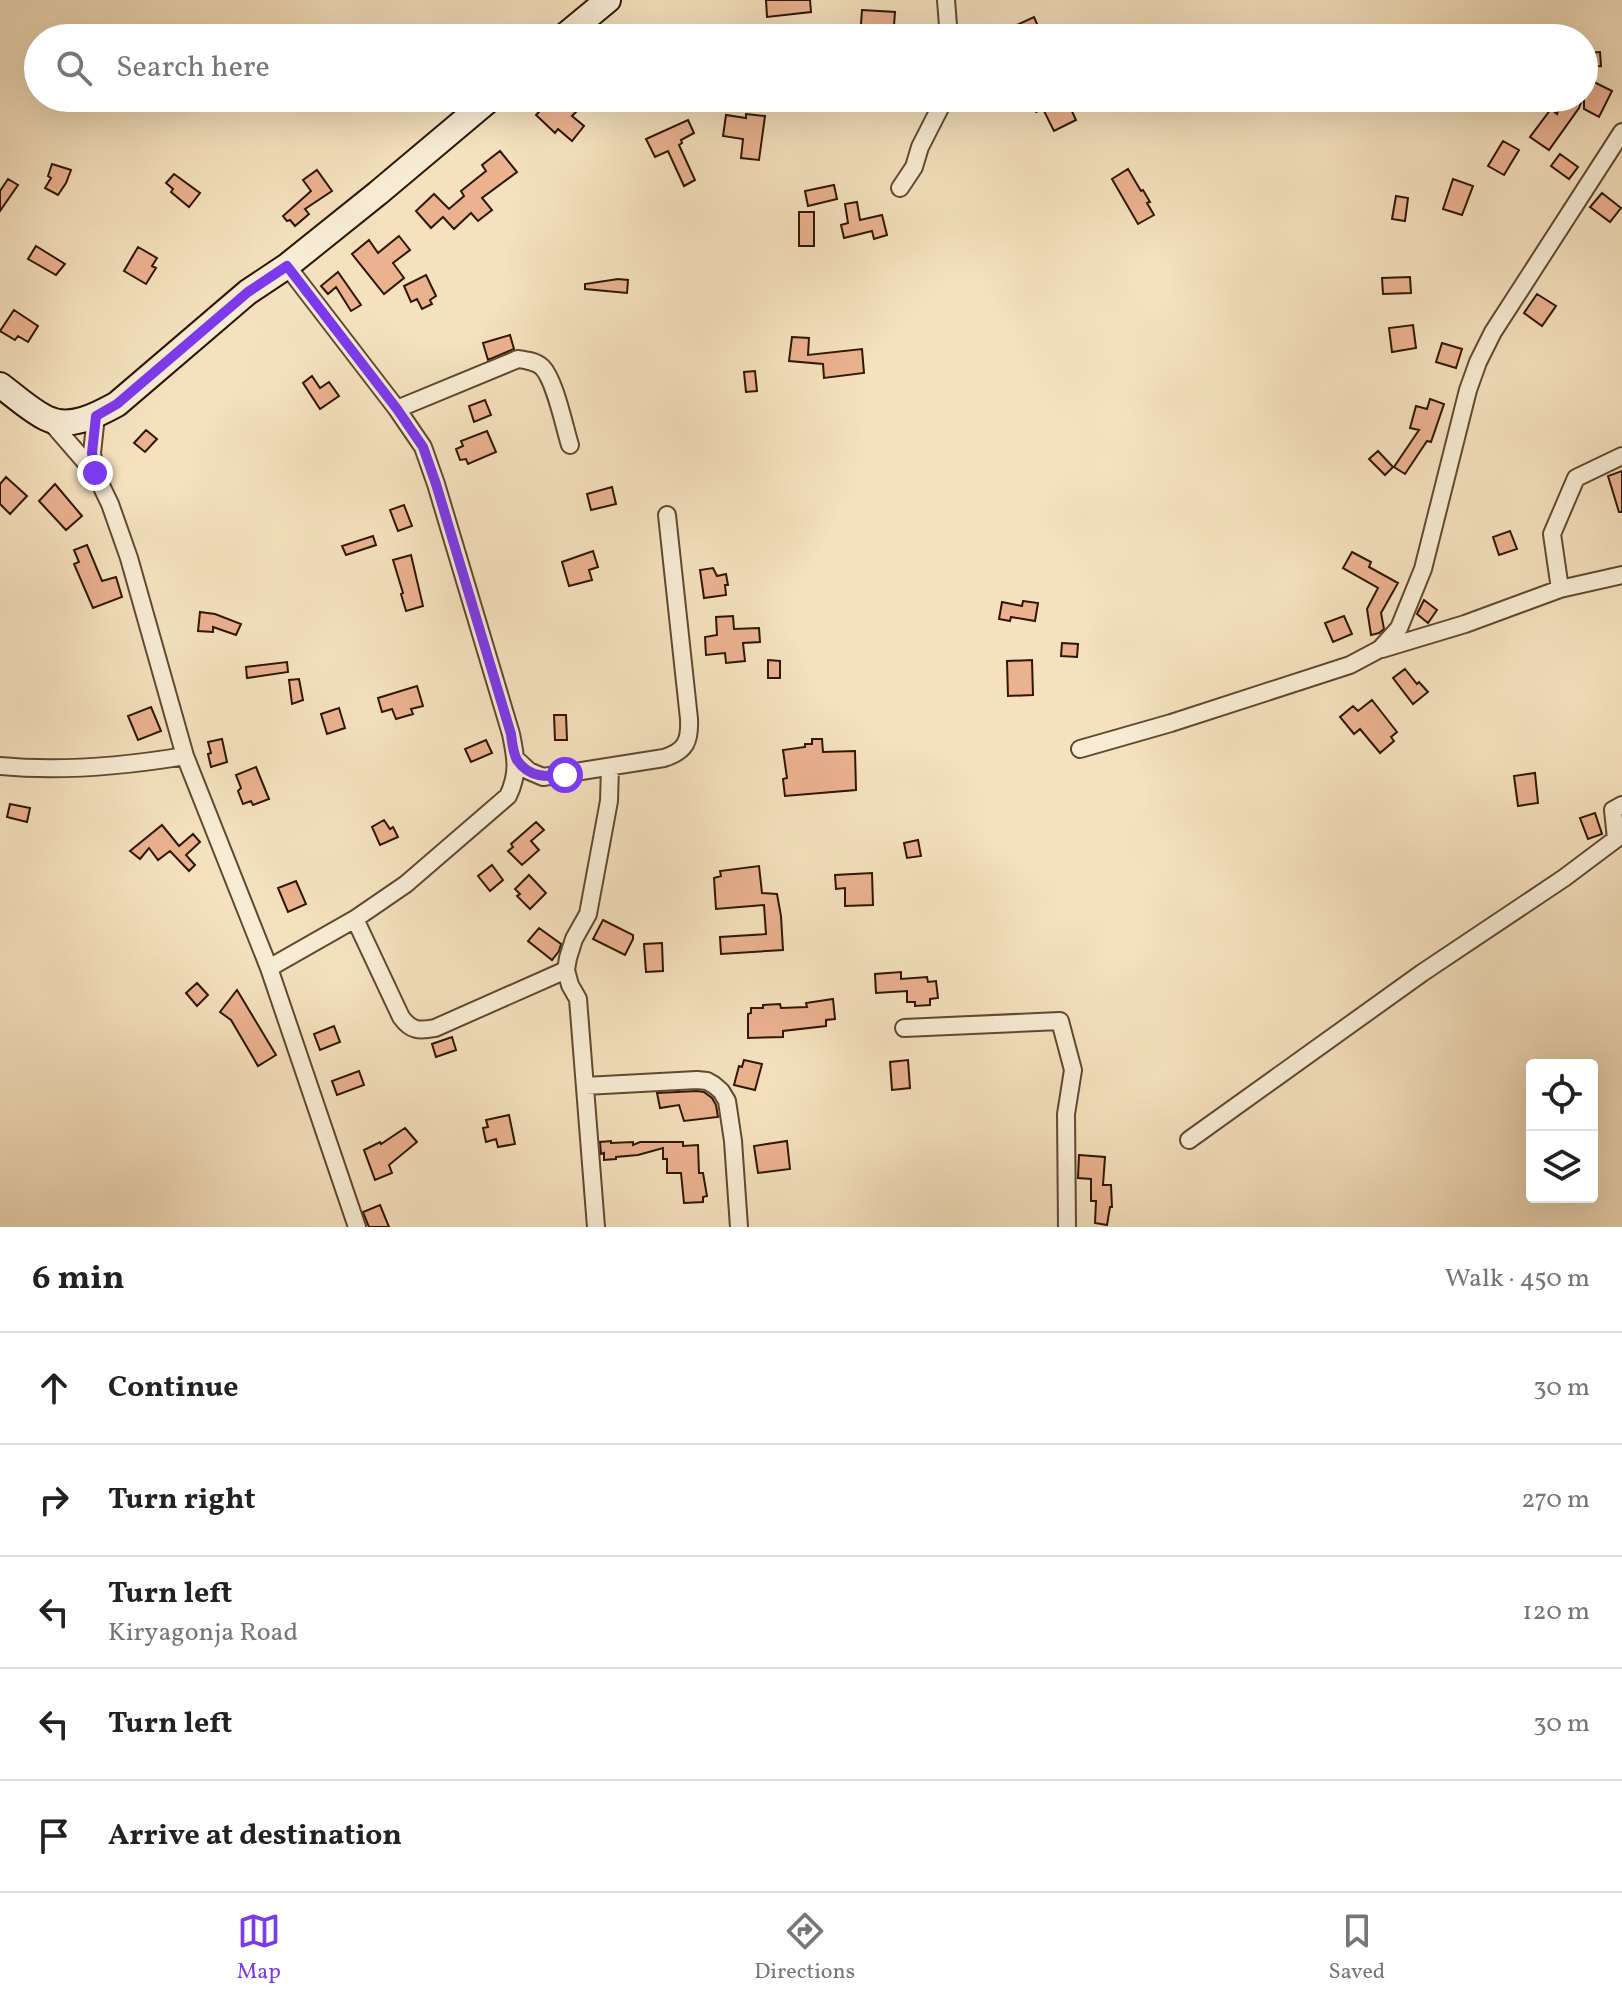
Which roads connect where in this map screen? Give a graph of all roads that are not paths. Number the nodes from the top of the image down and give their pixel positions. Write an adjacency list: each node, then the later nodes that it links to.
1 (608, 0): 3 (street)
2 (946, 0): 4 (street)
3 (579, 24)
4 (948, 24)
5 (474, 112): 9 (street)
6 (938, 112): 8 (street)
7 (1622, 132): 20 (street)
8 (900, 188)
9 (287, 266): 11 (street); 12 (street)
10 (0, 385): 13 (street)
11 (397, 409): 14 (street); 23 (street)
12 (96, 416): 13 (street); 16 (street)
13 (48, 419): 16 (street)
14 (570, 445)
15 (1622, 456): 19 (street)
16 (95, 473): 22 (street)
17 (667, 515): 25 (street)
18 (1622, 575): 19 (street)
19 (1560, 589): 20 (street)
20 (1380, 649): 21 (street)
21 (1080, 749)
22 (185, 756): 24 (street); 28 (street)
23 (516, 759): 25 (street); 27 (street)
24 (0, 766)
25 (610, 767): 29 (street)
26 (1622, 805): 32 (street)
27 (355, 919): 28 (street); 29 (street)
28 (269, 968): 33 (street)
29 (566, 970): 31 (street)
30 (904, 1028): 36 (street)
31 (585, 1086): 34 (street); 35 (street)
32 (1189, 1140)
33 (357, 1227)
34 (596, 1227)
35 (739, 1227)
36 (1067, 1227)

